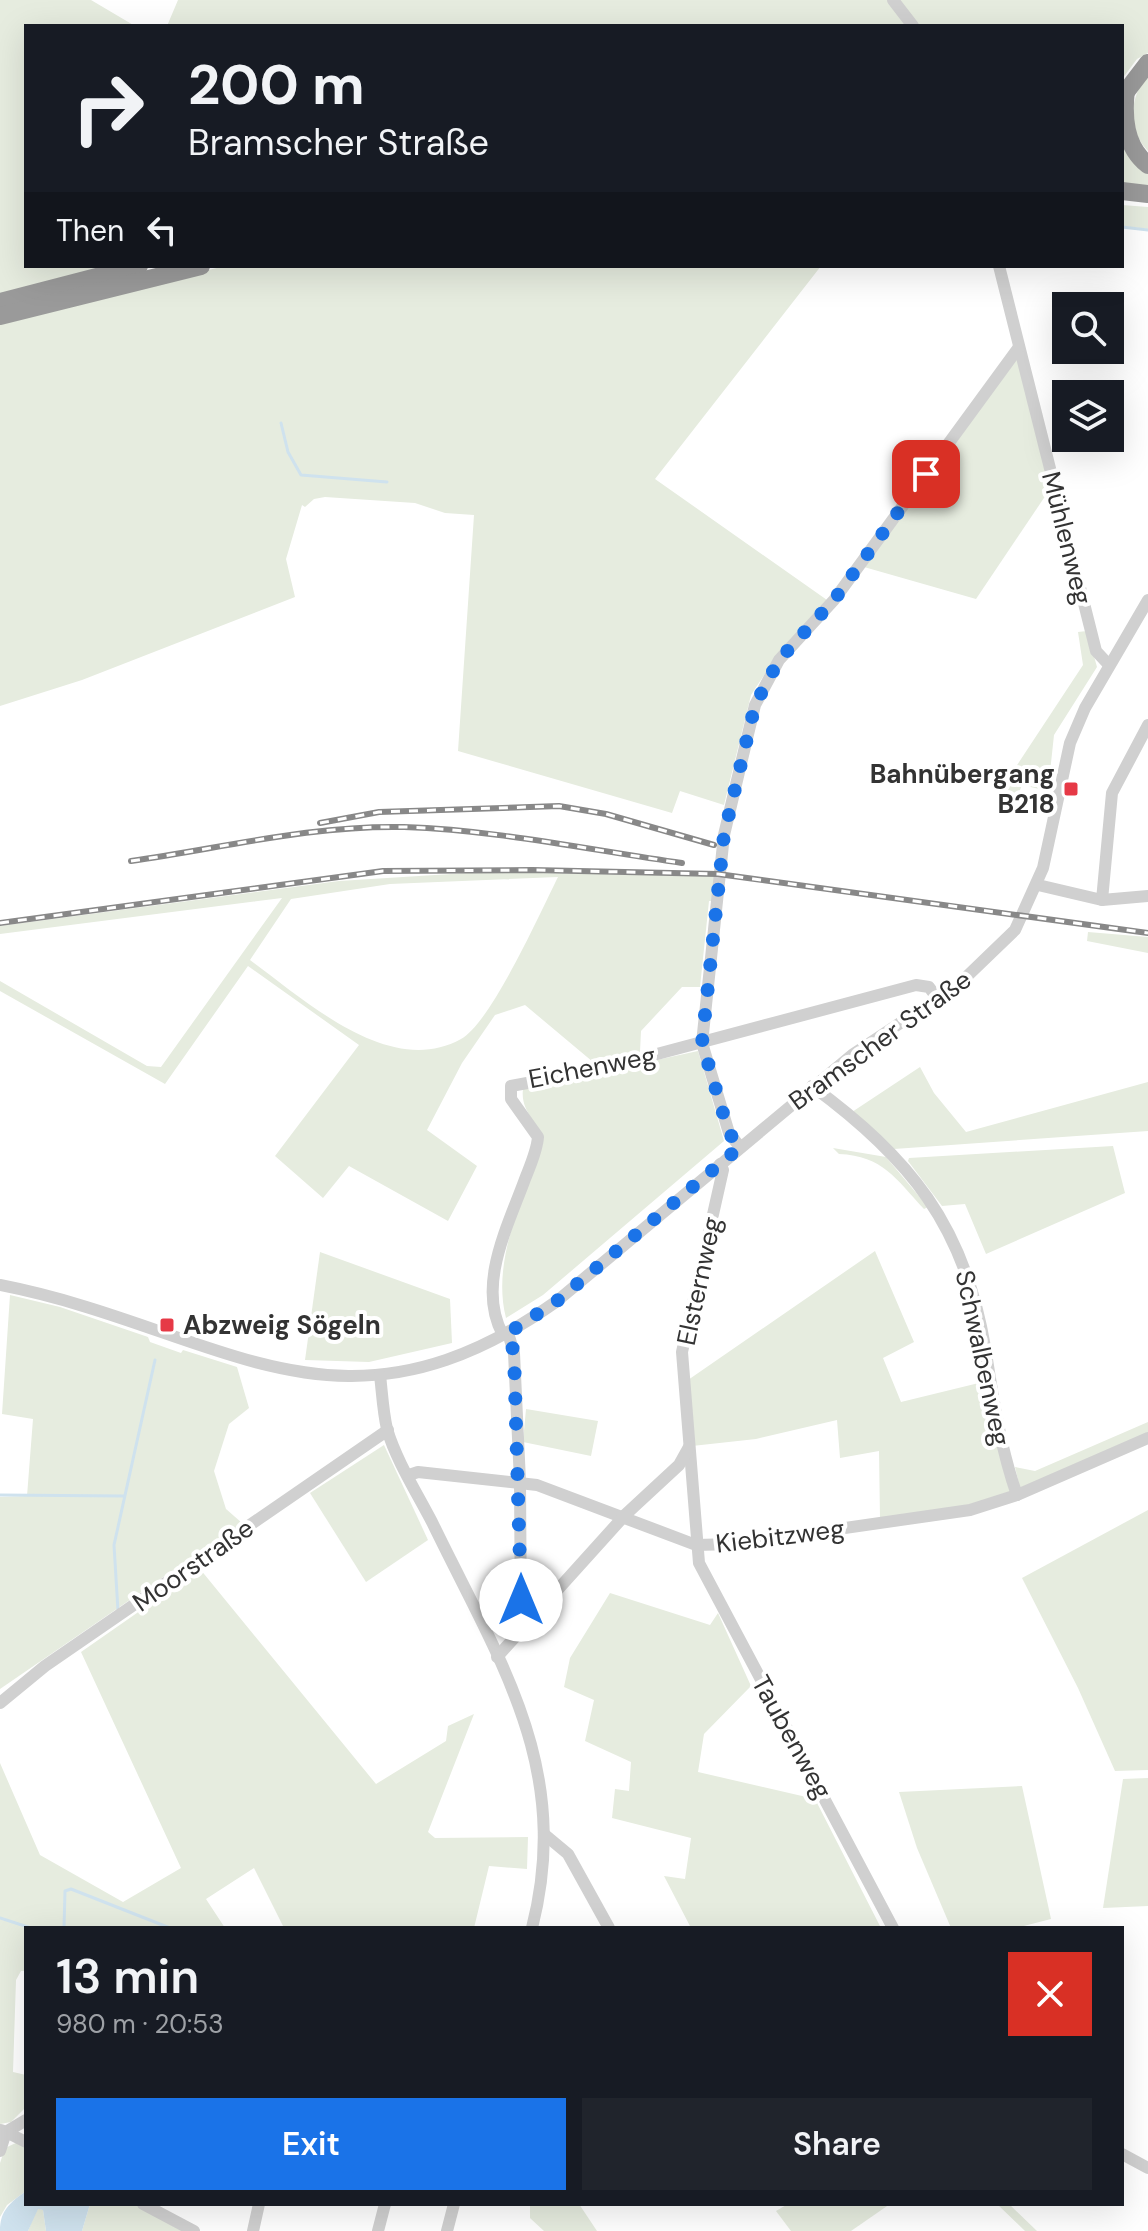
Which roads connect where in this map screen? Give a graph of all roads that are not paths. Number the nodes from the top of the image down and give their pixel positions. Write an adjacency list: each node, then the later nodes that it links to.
1 (893, 0): 2 (street)
2 (911, 24)
3 (1148, 63): 4 (highway)
4 (1124, 93): 5 (highway)
5 (1148, 165)
6 (1124, 191): 7 (highway)
7 (1148, 194)
8 (1124, 201): 9 (highway)
9 (1148, 204)
10 (131, 268): 13 (highway)
11 (193, 268): 14 (highway)
12 (999, 268): 15 (street, Mühlenweg)
13 (0, 302)
14 (0, 316)
15 (1019, 347): 17 (street, Mühlenweg); 23 (street)
16 (1148, 600): 17 (street, Bramscher Straße)
17 (1109, 665): 19 (street, Bramscher Straße)
18 (1148, 725): 21 (street)
19 (1038, 885): 21 (street); 22 (street, Bramscher Straße)
20 (1148, 896): 21 (street)
21 (1102, 900)
22 (937, 998): 23 (street, Eichenweg); 24 (street, Bramscher Straße)
23 (702, 1043): 25 (street); 28 (street, Eichenweg)
24 (812, 1086): 25 (street, Bramscher Straße); 35 (street, Schwalbenweg)
25 (740, 1147): 26 (street, Bramscher Straße)
26 (720, 1164): 28 (street, Bramscher Straße); 32 (street, Elsternweg)
27 (0, 1285): 29 (street, Bramscher Straße)
28 (506, 1334): 29 (street, Bramscher Straße); 34 (street)
29 (380, 1375): 30 (street)
30 (388, 1430): 33 (street); 40 (street, Moorstraße)
31 (1148, 1438): 35 (street, Kiebitzweg)
32 (689, 1447): 36 (street); 37 (street, Elsternweg)
33 (409, 1475): 34 (street, Kiebitzweg); 39 (street)
34 (520, 1481): 36 (street, Kiebitzweg); 38 (street)
35 (1017, 1495): 37 (street, Kiebitzweg)
36 (625, 1515): 37 (street, Kiebitzweg); 38 (street)
37 (696, 1545): 44 (street, Taubenweg)
38 (521, 1630): 39 (street)
39 (497, 1657): 41 (street)
40 (0, 1703)
41 (544, 1834): 42 (street); 43 (street)
42 (532, 1926)
43 (608, 1926)
44 (892, 1926)
45 (24, 2121): 46 (street)
46 (3, 2131): 47 (street); 48 (street)
47 (24, 2141)
48 (0, 2151)
49 (1124, 2155): 50 (street)
50 (1148, 2168)
51 (147, 2206): 55 (street)
52 (259, 2206): 56 (street)
53 (384, 2206): 57 (street)
54 (453, 2206): 58 (street)
55 (194, 2231)
56 (253, 2231)
57 (378, 2231)
58 (447, 2231)

